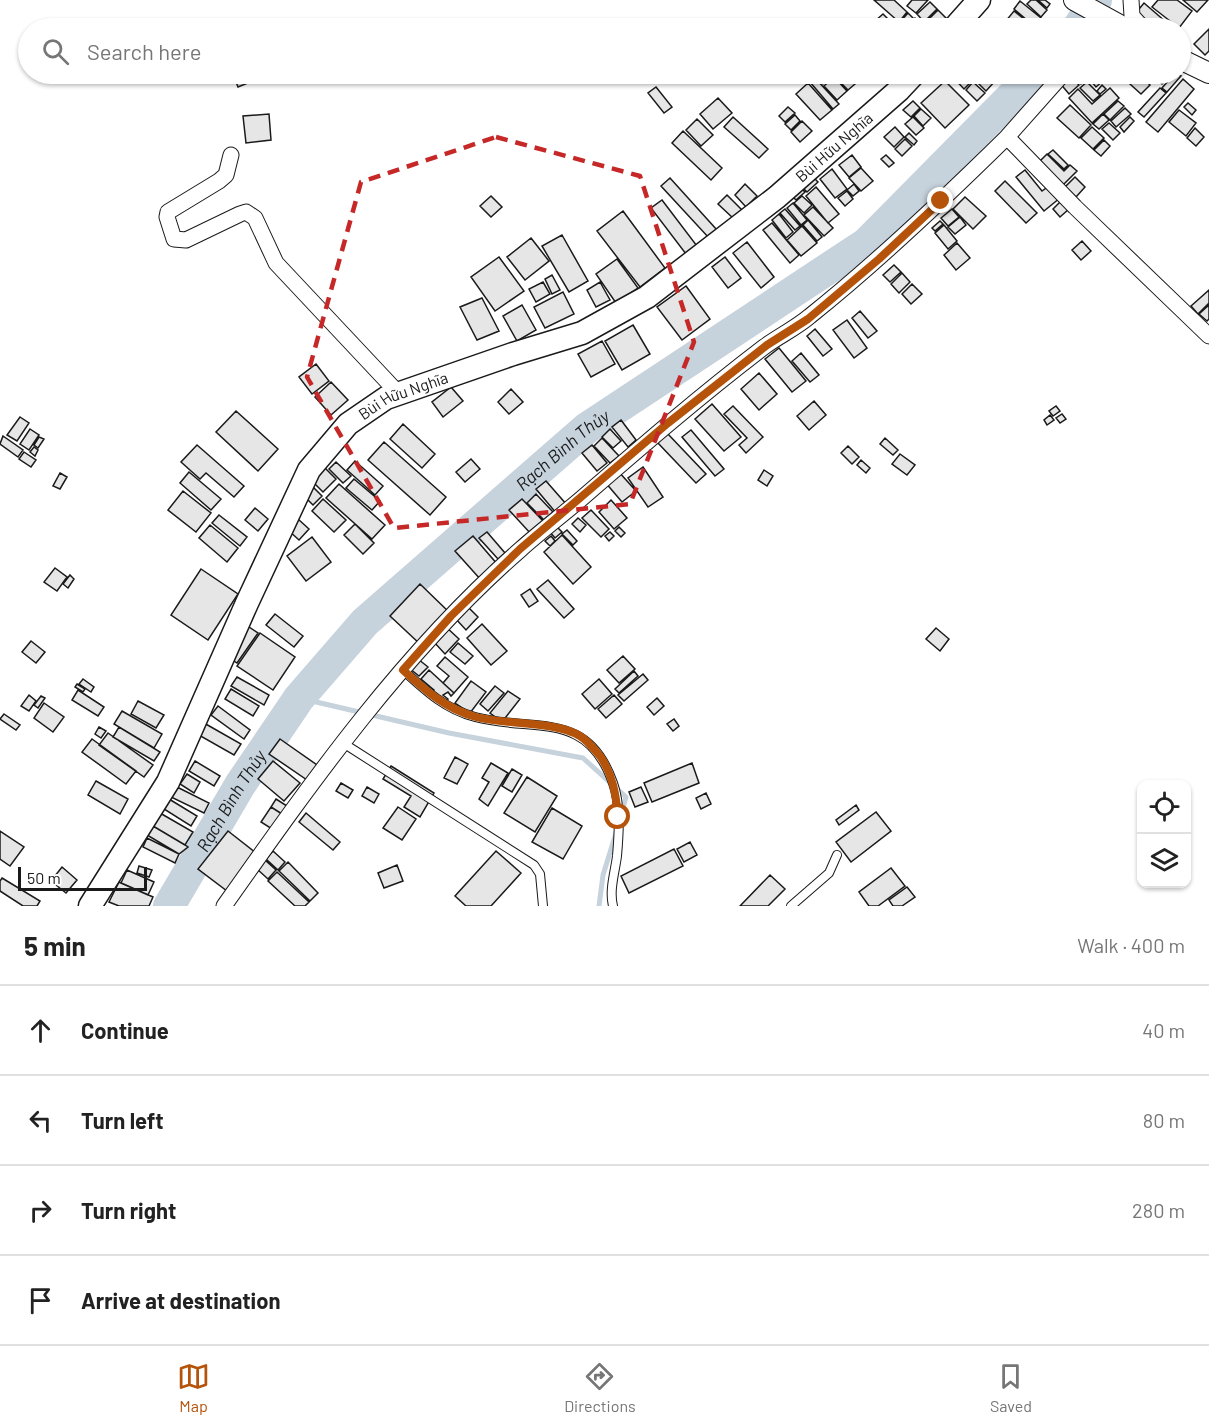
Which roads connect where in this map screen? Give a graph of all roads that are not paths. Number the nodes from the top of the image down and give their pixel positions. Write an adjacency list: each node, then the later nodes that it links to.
1 (980, 0): 4 (main road)
2 (1074, 0): 5 (street)
3 (1131, 0): 6 (street)
4 (963, 18)
5 (1105, 18)
6 (1134, 18)
7 (1191, 64): 8 (street)
8 (1209, 73)
9 (905, 84): 14 (main road, Bùi Hữu Nghĩa)
10 (1054, 84): 11 (street)
11 (1007, 137): 13 (street); 15 (street)
12 (231, 155): 14 (street)
13 (1209, 336)
14 (399, 394): 18 (main road, Bùi Hữu Nghĩa)
15 (403, 670): 16 (street); 21 (lane)
16 (343, 743): 19 (street); 20 (lane)
17 (837, 855): 22 (lane)
18 (90, 906)
19 (224, 906)
20 (543, 906)
21 (613, 906)
22 (791, 906)

